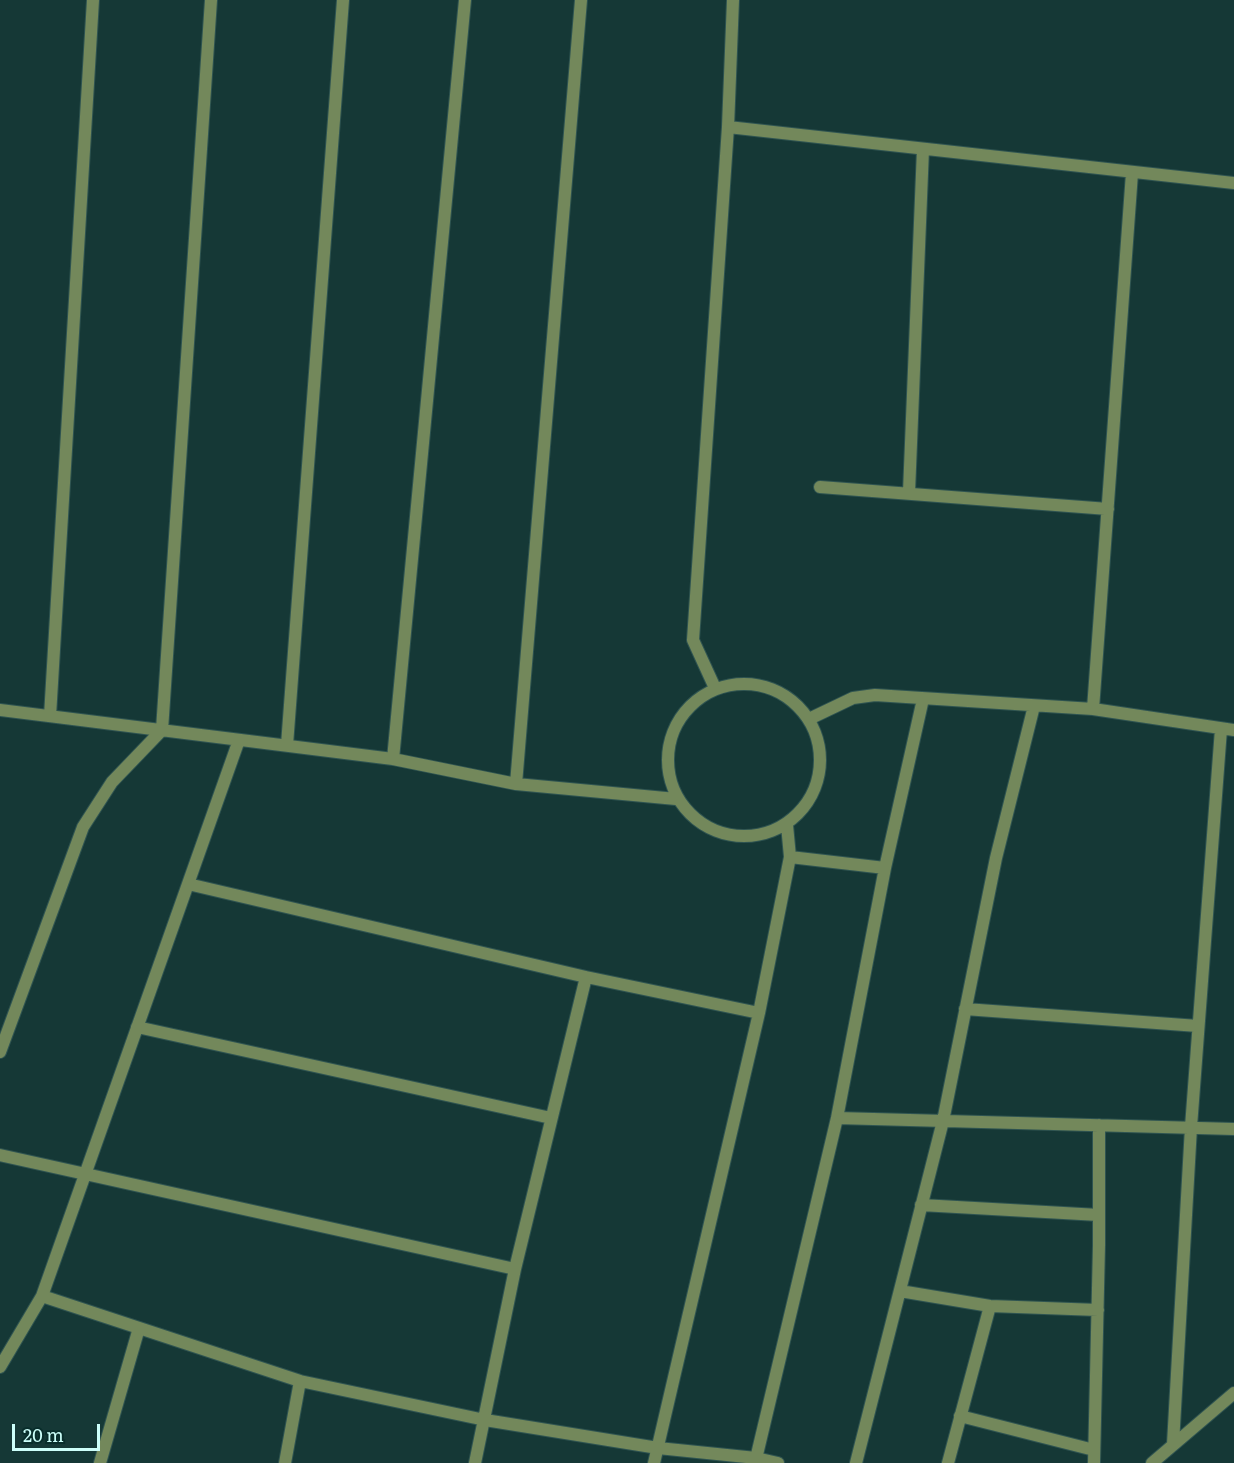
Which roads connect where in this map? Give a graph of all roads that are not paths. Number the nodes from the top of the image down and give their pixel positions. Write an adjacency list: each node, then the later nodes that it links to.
1 (93, 0): 19 (street)
2 (211, 0): 22 (street)
3 (343, 0): 25 (street)
4 (465, 0): 26 (street)
5 (581, 0): 27 (street)
6 (733, 0): 7 (street)
7 (728, 127): 8 (street); 14 (street)
8 (923, 149): 9 (street); 12 (street)
9 (1132, 173): 10 (street); 13 (street)
10 (1234, 183)
11 (820, 487): 12 (street)
12 (909, 492): 13 (street)
13 (1108, 509): 18 (street)
14 (716, 688): 20 (street); 28 (street)
15 (923, 699): 16 (street); 20 (street); 31 (street)
16 (1034, 706): 18 (street); 34 (street)
17 (0, 710): 19 (street)
18 (1093, 710): 21 (street)
19 (50, 716): 22 (street)
20 (809, 719): 29 (street)
21 (1221, 729): 23 (street); 36 (street)
22 (162, 730): 24 (street); 38 (street)
23 (1234, 730)
24 (239, 740): 25 (street); 32 (street)
25 (287, 746): 26 (street)
26 (393, 759): 27 (street)
27 (516, 784): 28 (street)
28 (676, 799): 29 (street)
29 (787, 825): 30 (street)
30 (790, 857): 31 (street); 35 (street)
31 (885, 868): 40 (street)
32 (188, 884): 33 (street); 37 (street)
33 (586, 977): 35 (street); 39 (street)
34 (965, 1009): 36 (street); 41 (street)
35 (759, 1013): 61 (street)
36 (1198, 1026): 43 (street)
37 (137, 1027): 39 (street); 46 (street)
38 (0, 1052)
39 (551, 1118): 49 (street)
40 (837, 1118): 41 (street); 63 (street)
41 (943, 1121): 42 (street); 47 (street)
42 (1099, 1125): 43 (street); 48 (street)
43 (1191, 1127): 44 (street); 60 (street)
44 (1234, 1129)
45 (0, 1155): 46 (street)
46 (86, 1172): 49 (street); 51 (street)
47 (921, 1205): 48 (street); 50 (street)
48 (1099, 1215): 53 (street)
49 (515, 1269): 59 (street)
50 (900, 1291): 52 (street); 69 (street)
51 (42, 1296): 54 (street); 55 (street)
52 (990, 1306): 53 (street); 58 (street)
53 (1098, 1310): 62 (street)
54 (139, 1328): 56 (street); 64 (street)
55 (0, 1367)
56 (300, 1381): 59 (street); 65 (street)
57 (1234, 1393): 60 (street)
58 (960, 1416): 62 (street); 70 (street)
59 (486, 1420): 61 (street); 66 (street)
60 (1173, 1444): 72 (street)
61 (658, 1448): 63 (street); 67 (street)
62 (1094, 1450): 71 (street)
63 (755, 1460): 68 (street)
64 (100, 1463)
65 (285, 1463)
66 (476, 1463)
67 (654, 1463)
68 (778, 1463)
69 (856, 1463)
70 (948, 1463)
71 (1094, 1463)
72 (1152, 1463)

